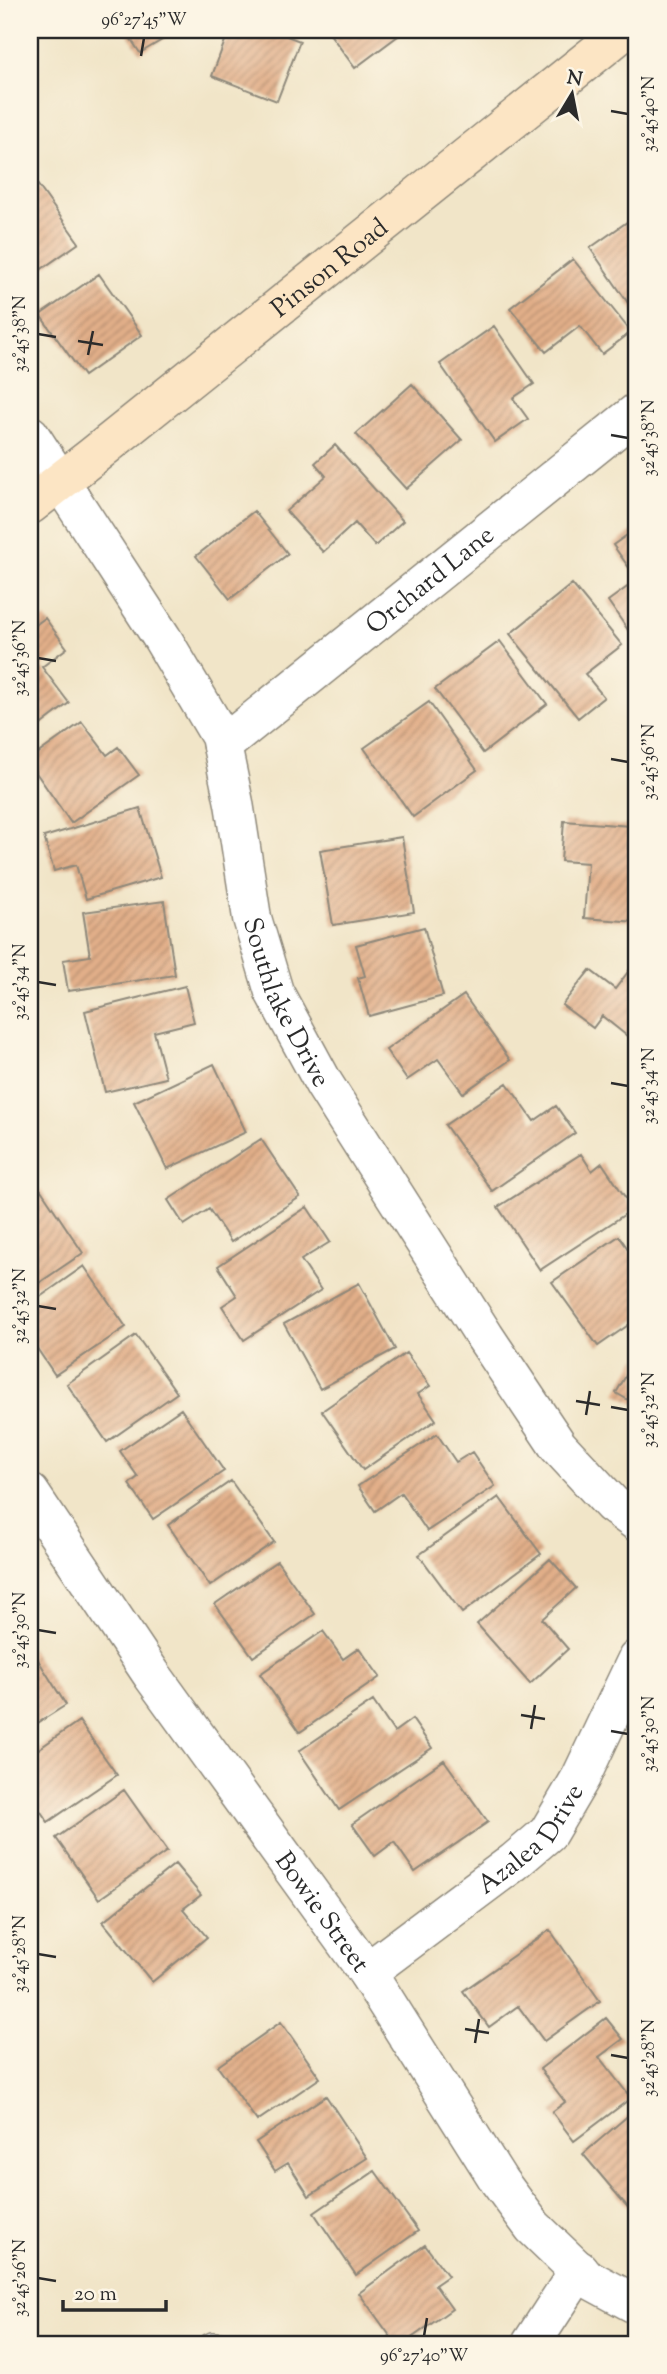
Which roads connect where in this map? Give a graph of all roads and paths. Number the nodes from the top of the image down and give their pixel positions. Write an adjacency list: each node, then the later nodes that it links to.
1 (625, 30): 4 (main road, Pinson Road)
2 (637, 412): 6 (street, Orchard Lane)
3 (30, 435): 4 (street, Southlake Drive)
4 (61, 482): 5 (main road, Pinson Road); 6 (street, Southlake Drive)
5 (30, 505)
6 (222, 746): 8 (street, Southlake Drive)
7 (30, 1493): 10 (street, Bowie Street)
8 (637, 1522)
9 (637, 1659): 10 (street, Azalea Drive)
10 (367, 1972): 11 (street, Bowie Street)
11 (579, 2270): 12 (street, Bowie Street); 15 (street)
12 (637, 2305)
13 (208, 2344): 14 (lane)
14 (234, 2344)
15 (531, 2344)

